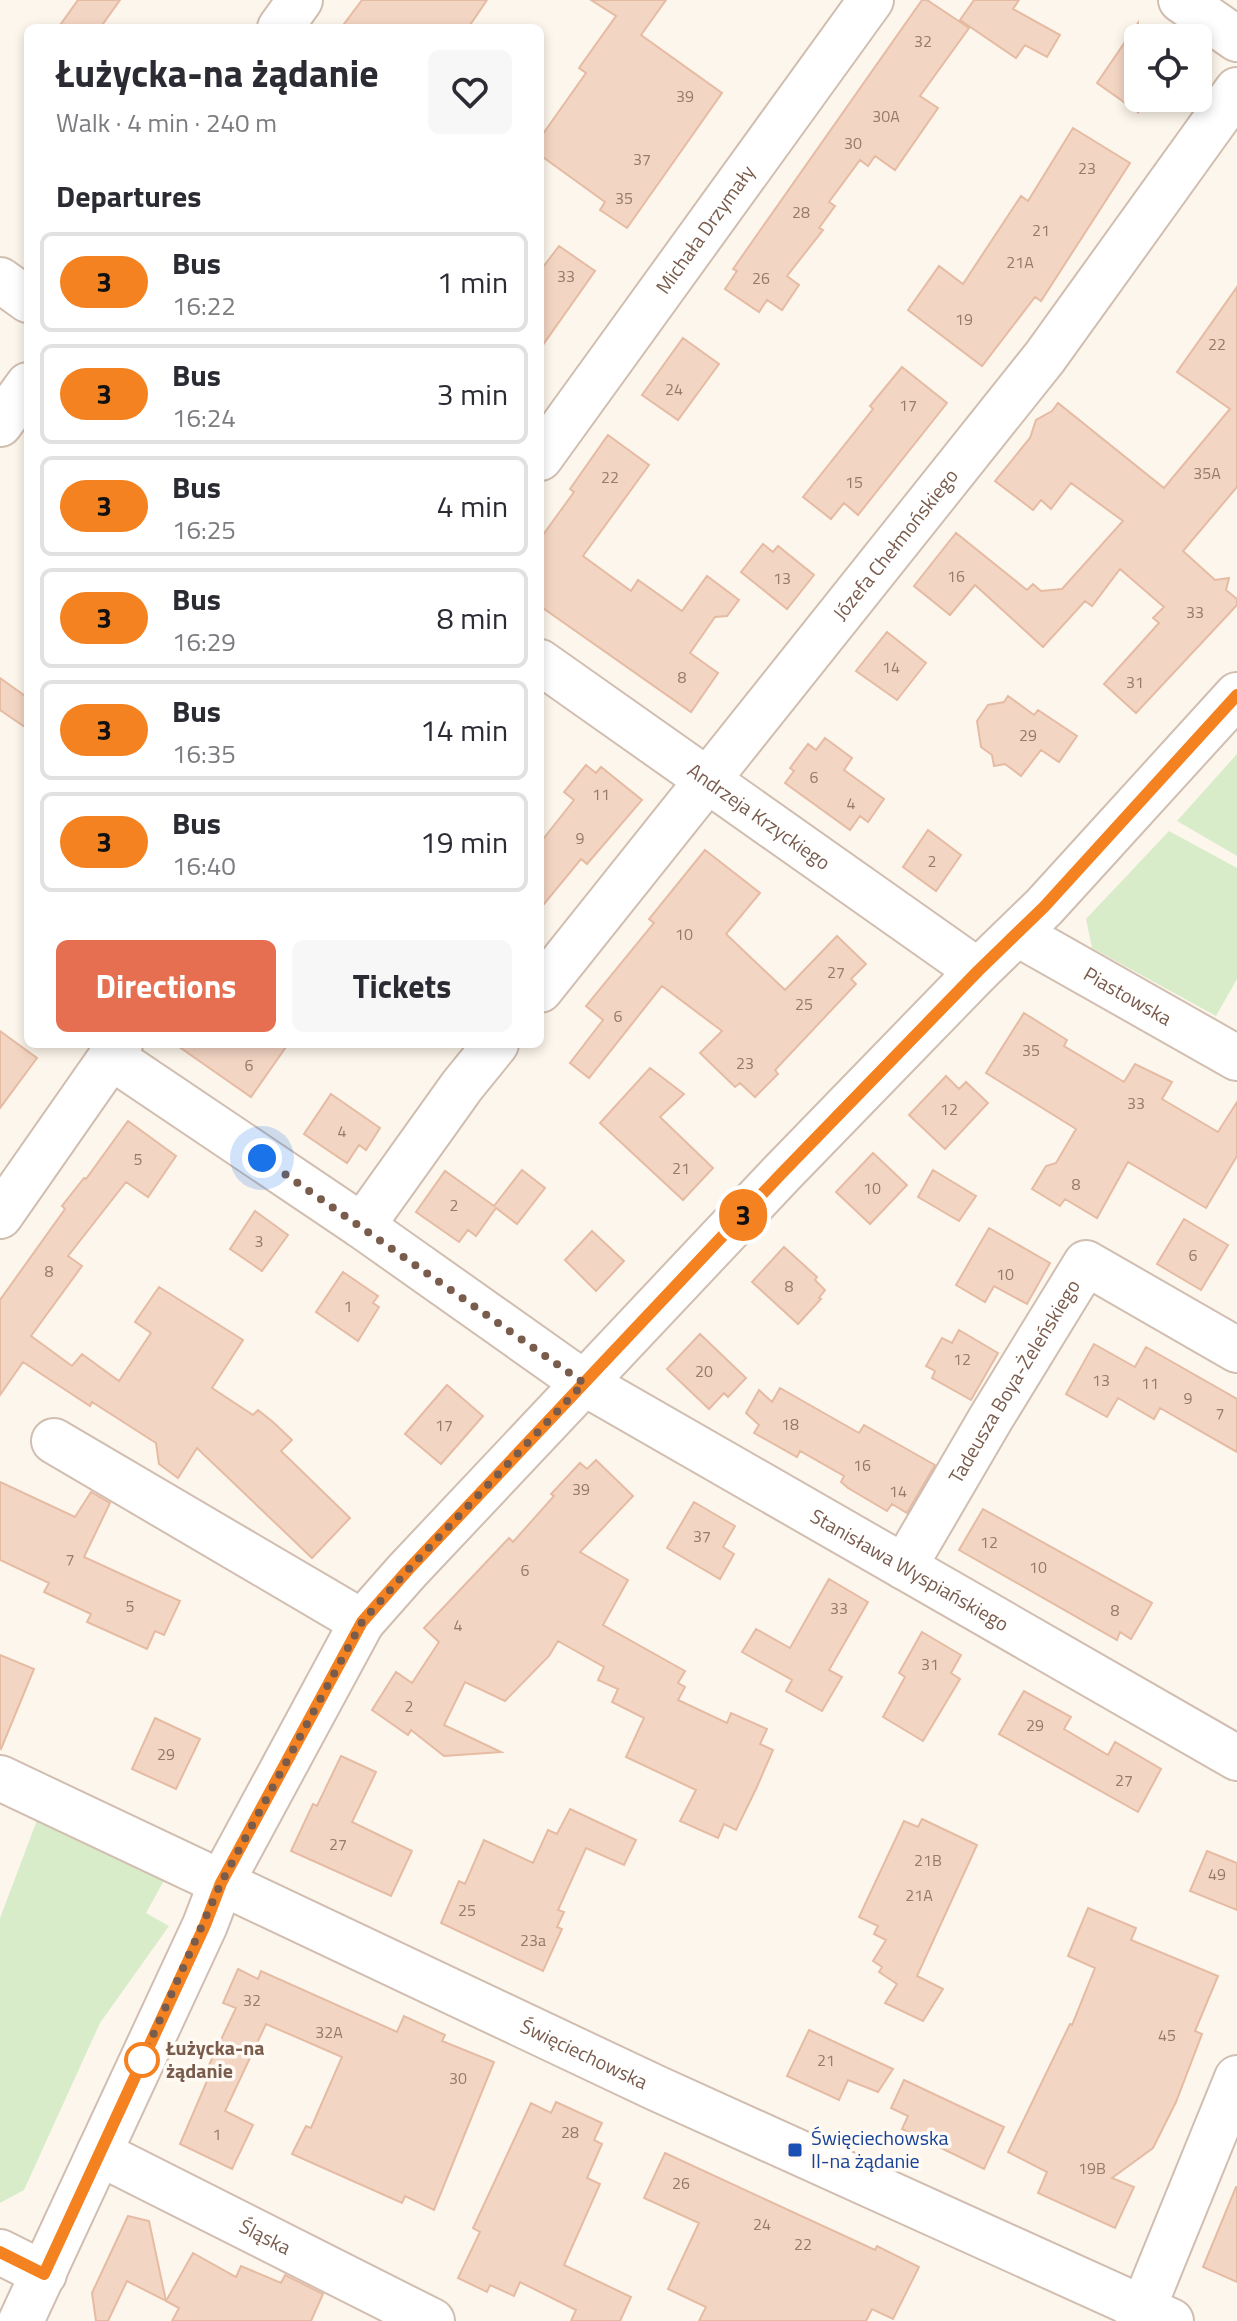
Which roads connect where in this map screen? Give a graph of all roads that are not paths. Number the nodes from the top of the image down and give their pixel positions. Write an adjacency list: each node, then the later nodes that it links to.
1 (300, 0): 4 (street)
2 (871, 0): 11 (street, Michała Drzymały)
3 (1181, 0): 5 (street)
4 (283, 24)
5 (1237, 39)
6 (1237, 90): 14 (street, Józefa Chełmońskiego)
7 (0, 280): 8 (street)
8 (24, 297)
9 (24, 391): 10 (street)
10 (0, 424)
11 (544, 452)
12 (544, 665): 14 (street, Andrzeja Krzyckiego)
13 (1237, 695): 15 (street)
14 (707, 782): 16 (street, Andrzeja Krzyckiego); 17 (street, Józefa Chełmońskiego)
15 (1018, 934): 16 (street); 20 (street, Piastowska)
16 (978, 971): 24 (street)
17 (544, 985)
18 (493, 1048): 22 (street)
19 (116, 1050): 21 (street); 22 (street, Stanisława Wyspiańskiego)
20 (1237, 1058)
21 (0, 1216)
22 (362, 1226): 24 (street, Stanisława Wyspiańskiego)
23 (1237, 1350): 26 (street, Tadeusza Boya-Żeleńskiego)
24 (584, 1383): 26 (street, Stanisława Wyspiańskiego); 27 (street)
25 (54, 1441): 27 (street)
26 (904, 1567): 28 (street, Stanisława Wyspiańskiego)
27 (362, 1622): 30 (street)
28 (1237, 1758)
29 (0, 1778): 30 (street, Święciechowska)
30 (221, 1883): 32 (street); 35 (street, Święciechowska)
31 (1237, 2078): 35 (street)
32 (99, 2153): 34 (street); 37 (street, Śląska)
33 (0, 2252): 34 (street)
34 (44, 2274): 36 (street)
35 (1150, 2317)
36 (22, 2321)
37 (432, 2321)

